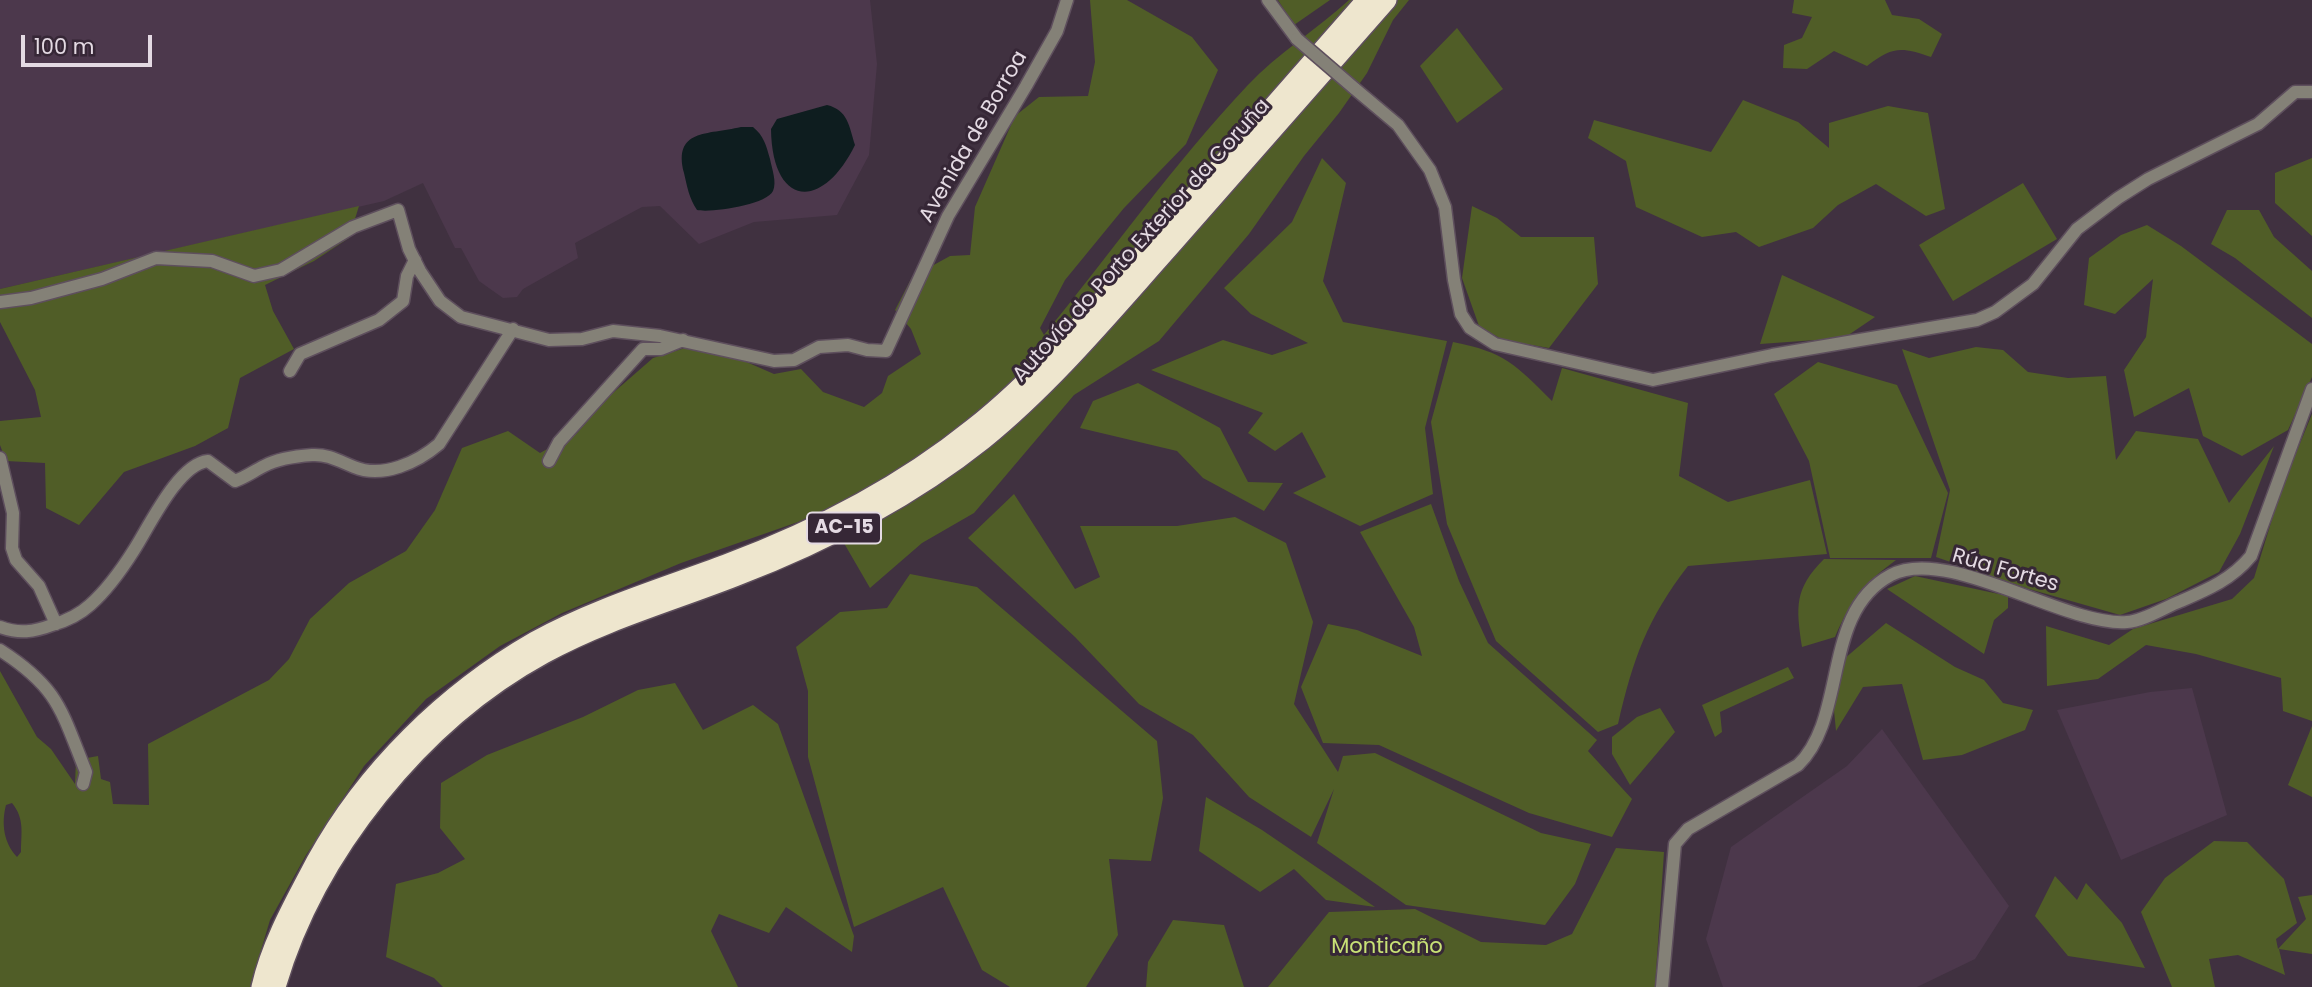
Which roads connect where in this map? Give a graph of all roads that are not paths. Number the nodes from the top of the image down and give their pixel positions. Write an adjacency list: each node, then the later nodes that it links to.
1 (1067, 0): 9 (street, Avenida de Borroa)
2 (1268, 0): 5 (street, bridge)
3 (1366, 0): 19 (highway, Autovía do Porto Exterior da Coruña / AC-15)
4 (1387, 0): 20 (highway, Autovía do Porto Exterior da Coruña / AC-15)
5 (2312, 92)
6 (415, 260): 7 (street, Avenida de Borroa); 8 (street, Avenida de Borroa); 10 (street)
7 (0, 302)
8 (513, 328): 9 (street, Avenida de Borroa); 15 (street)
9 (683, 339): 13 (street)
10 (290, 371)
11 (2312, 389): 21 (street, Rúa Fortes)
12 (0, 458): 14 (street)
13 (550, 461)
14 (4, 505): 15 (street)
15 (56, 624): 16 (street)
16 (0, 627)
17 (0, 650): 18 (street)
18 (83, 784)
19 (261, 987)
20 (276, 987)
21 (1662, 987)

